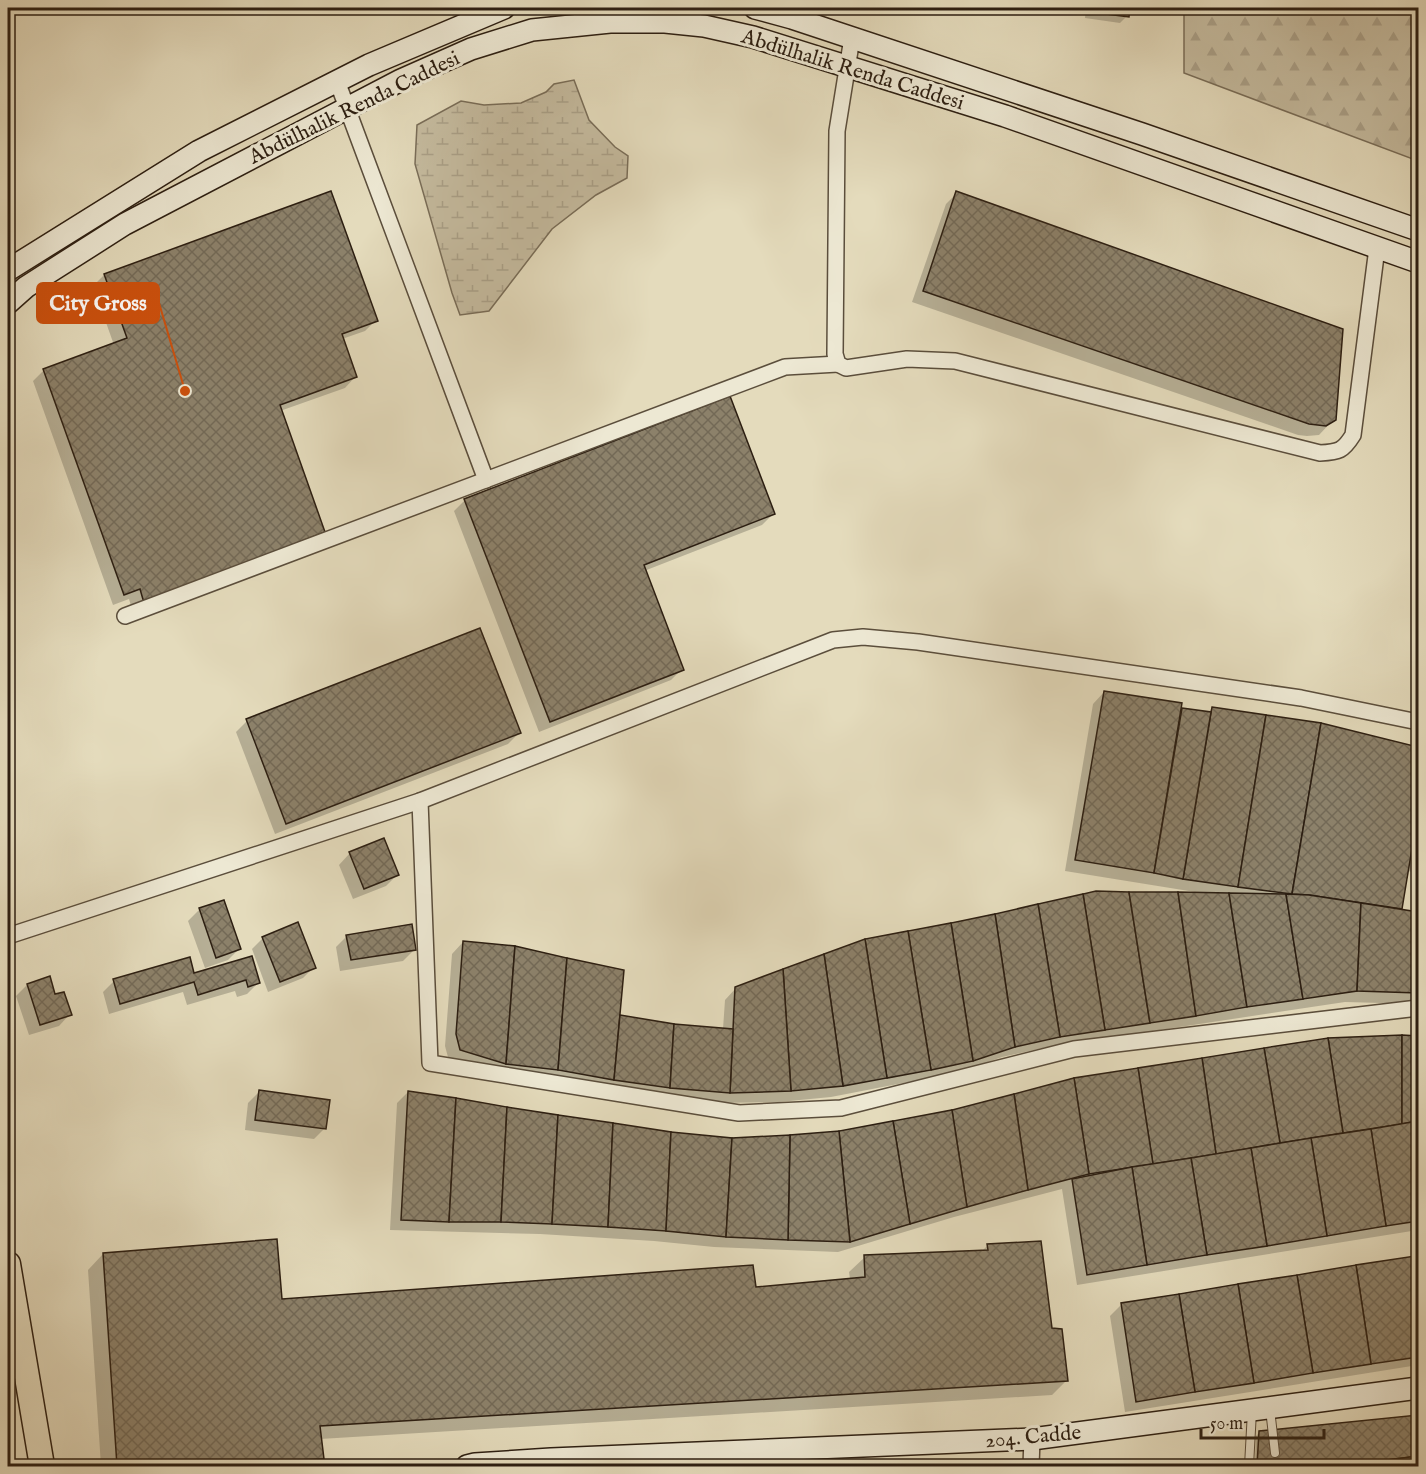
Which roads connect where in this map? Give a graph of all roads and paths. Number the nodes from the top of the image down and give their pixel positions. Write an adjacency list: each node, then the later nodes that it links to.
1 (504, 8): 5 (main road, Abdülhalik Renda Caddesi)
2 (755, 8): 3 (main road, Abdülhalik Renda Caddesi)
3 (852, 38): 4 (street); 7 (main road, Abdülhalik Renda Caddesi)
4 (847, 67): 6 (main road, Abdülhalik Renda Caddesi); 8 (main road, Abdülhalik Renda Caddesi); 12 (street)
5 (337, 81): 6 (street); 10 (main road, Abdülhalik Renda Caddesi)
6 (347, 108): 11 (main road, Abdülhalik Renda Caddesi); 13 (street)
7 (1419, 230)
8 (1377, 248): 9 (main road, Abdülhalik Renda Caddesi); 12 (street)
9 (1419, 262)
10 (8, 270)
11 (8, 303)
12 (838, 364): 13 (street)
13 (486, 480): 14 (street)
14 (125, 616)
15 (1419, 722): 16 (street)
16 (420, 801): 17 (street); 18 (street)
17 (8, 936)
18 (1419, 1008)
19 (8, 1264): 25 (main road)
20 (1419, 1389): 21 (main road, 204. Cadde)
21 (1261, 1409): 22 (main road, 204. Cadde); 23 (lane); 28 (lane)
22 (1032, 1439): 24 (main road, 204. Cadde); 27 (street)
23 (1275, 1453)
24 (551, 1463): 26 (main road, 204. Cadde)
25 (42, 1467)
26 (466, 1467)
27 (1031, 1467)
28 (1249, 1467)

